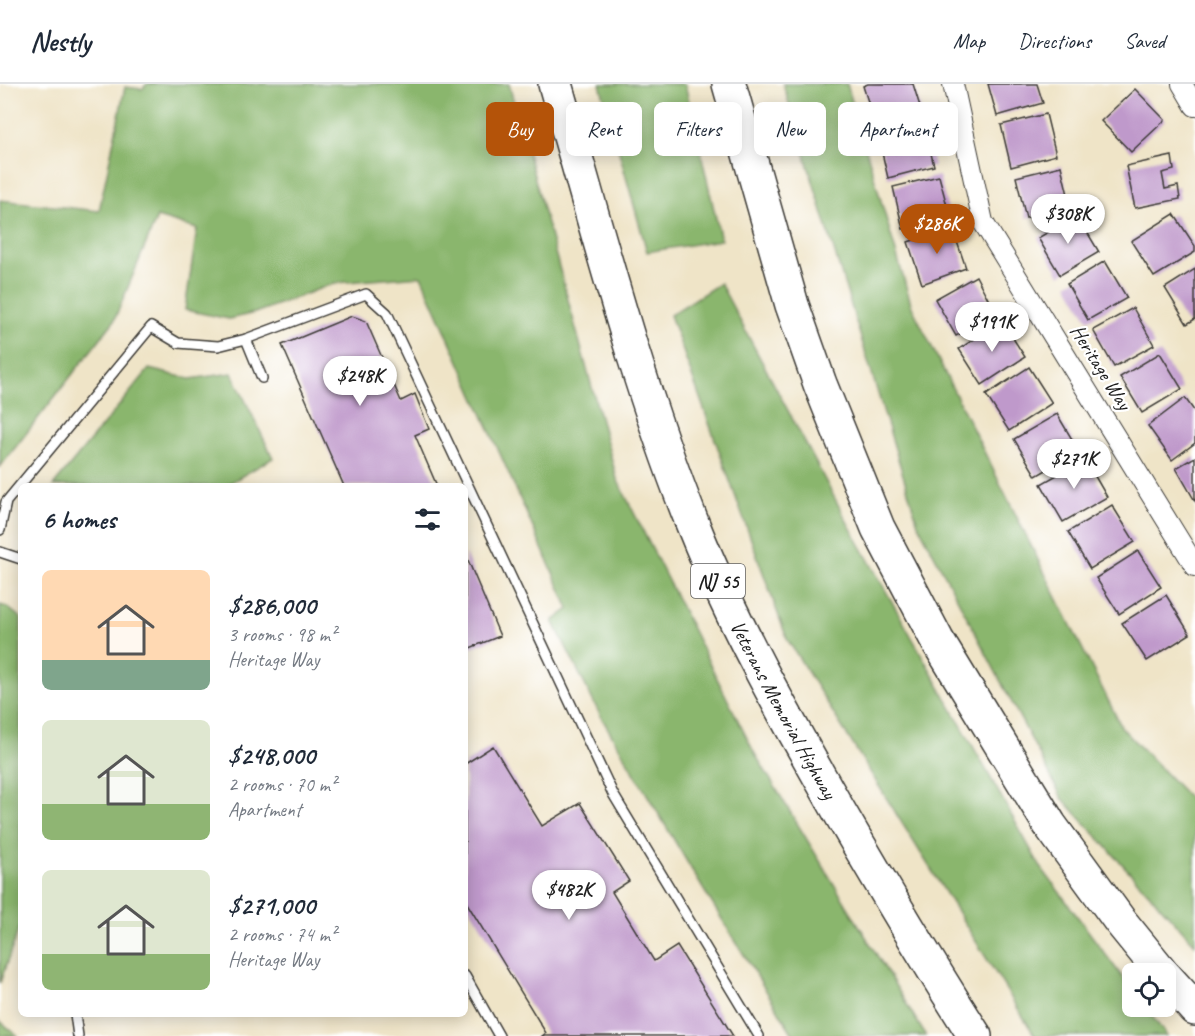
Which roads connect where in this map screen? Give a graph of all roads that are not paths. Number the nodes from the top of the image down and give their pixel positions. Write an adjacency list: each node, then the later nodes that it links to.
1 (555, 84): 24 (highway, Veterans Memorial Highway / NJ 55)
2 (729, 84): 16 (highway)
3 (953, 84): 15 (street, Heritage Way)
4 (1182, 84): 5 (street)
5 (1195, 105)
6 (246, 339): 7 (lane); 8 (lane); 9 (lane)
7 (262, 378)
8 (22, 483)
9 (467, 483)
10 (468, 485): 23 (lane)
11 (18, 488): 12 (lane)
12 (0, 530)
13 (0, 552): 14 (lane)
14 (18, 558)
15 (1195, 566)
16 (1154, 963)
17 (468, 981): 22 (lane)
18 (1176, 988): 19 (highway)
19 (1195, 1009)
20 (75, 1017): 21 (lane)
21 (78, 1036)
22 (499, 1036)
23 (759, 1036)
24 (975, 1036)

